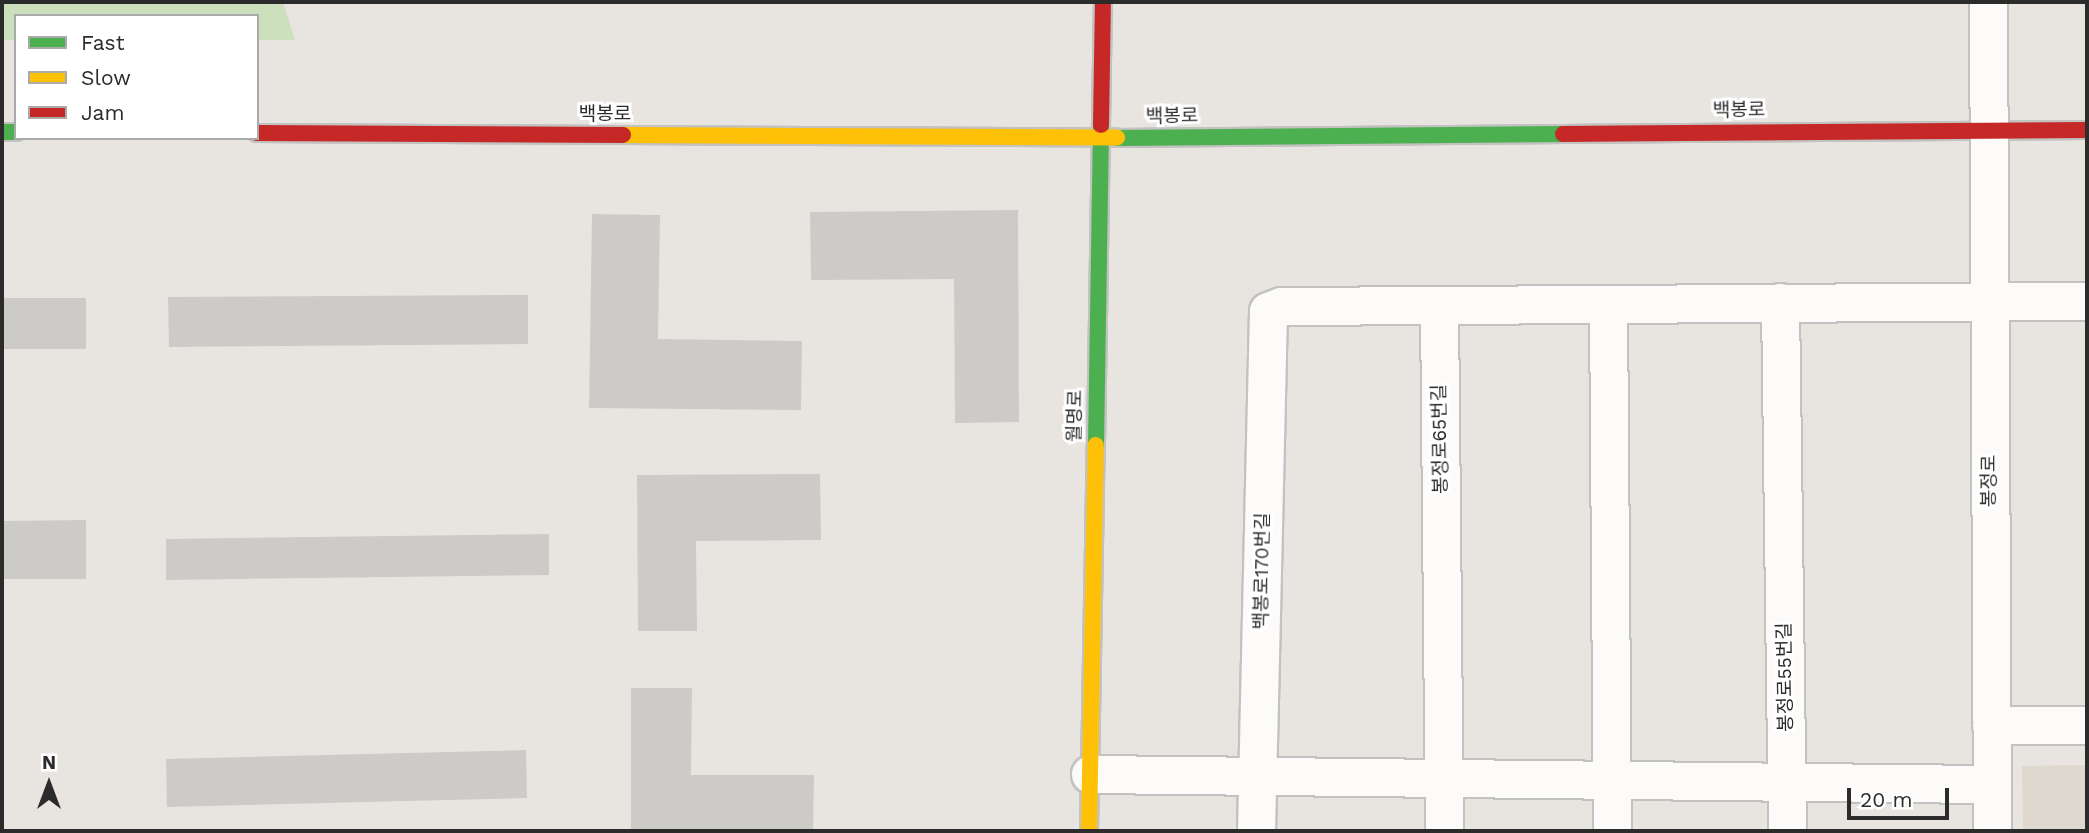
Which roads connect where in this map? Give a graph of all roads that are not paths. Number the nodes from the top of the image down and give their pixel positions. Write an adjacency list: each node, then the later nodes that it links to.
1 (1103, 2): 6 (street, 월명로)
2 (1989, 2): 3 (street, 봉정로)
3 (1989, 130): 4 (street, 백봉로); 6 (street, 백봉로); 8 (street, 봉정로)
4 (2087, 130)
5 (259, 133): 6 (street, 백봉로)
6 (1100, 138): 14 (street, 월명로)
7 (2087, 300): 8 (street)
8 (1988, 301): 9 (street); 12 (street, 봉정로)
9 (1780, 302): 10 (street); 18 (street, 봉정로55번길)
10 (1608, 304): 11 (street); 17 (street)
11 (1439, 305): 15 (street, 백봉로170번길); 16 (street, 봉정로65번길)
12 (1991, 725): 13 (street); 19 (street, 봉정로)
13 (2087, 725)
14 (1090, 774): 15 (street); 20 (street, 월명로)
15 (1258, 776): 16 (street); 21 (street, 백봉로170번길)
16 (1444, 778): 17 (street); 22 (street)
17 (1611, 780): 18 (street); 23 (street)
18 (1786, 782): 19 (street); 24 (street, 봉정로55번길)
19 (1991, 784): 25 (street, 봉정로)
20 (1089, 831)
21 (1256, 831)
22 (1444, 831)
23 (1612, 831)
24 (1787, 831)
25 (1992, 831)

